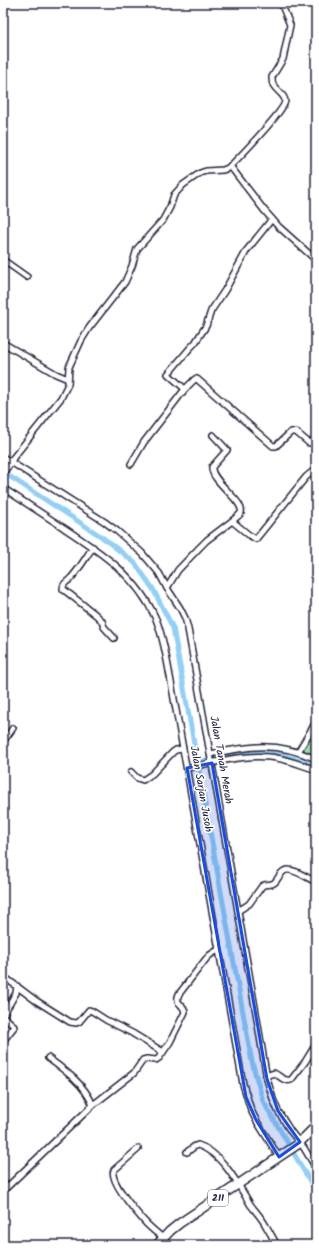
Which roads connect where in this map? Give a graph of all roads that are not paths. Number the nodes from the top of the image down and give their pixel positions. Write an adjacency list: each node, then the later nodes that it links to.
1 (281, 3): 2 (street)
2 (230, 166): 3 (street); 8 (street)
3 (272, 219): 5 (street); 9 (street)
4 (3, 260): 6 (street)
5 (316, 260)
6 (27, 277)
7 (3, 343): 8 (street)
8 (68, 379): 14 (street)
9 (185, 390): 11 (street); 13 (street)
10 (213, 435): 18 (street)
11 (316, 439)
12 (3, 457): 14 (street, Jalan Tanah Merah)
13 (131, 464)
14 (10, 465): 15 (street); 20 (street, Jalan Tanah Merah)
15 (3, 473)
16 (316, 473): 18 (street)
17 (3, 488): 19 (street, Jalan Sarjan Jusoh)
18 (232, 521): 20 (street)
19 (93, 547): 21 (street); 25 (street, Jalan Sarjan Jusoh)
20 (167, 588): 27 (street, Jalan Tanah Merah)
21 (114, 638)
22 (316, 722): 26 (street)
23 (13, 728): 24 (street)
24 (3, 742)
25 (183, 749): 30 (street, Jalan Sarjan Jusoh); 32 (street)
26 (298, 752): 27 (street); 28 (street)
27 (210, 754): 29 (street, Jalan Tanah Merah)
28 (316, 759)
29 (212, 763): 30 (street); 31 (street); 34 (street, Jalan Tanah Merah)
30 (189, 768): 35 (street, Jalan Sarjan Jusoh)
31 (316, 770)
32 (131, 772)
33 (316, 882): 34 (street)
34 (238, 911): 43 (street, Jalan Tanah Merah)
35 (218, 950): 41 (street); 49 (street, Jalan Sarjan Jusoh)
36 (3, 976): 37 (street)
37 (17, 986): 38 (street); 41 (street)
38 (3, 1015): 39 (street)
39 (3, 1041)
40 (316, 1044): 43 (street)
41 (163, 1052): 44 (street)
42 (48, 1058): 44 (street)
43 (266, 1076): 46 (street, Jalan Tanah Merah)
44 (93, 1105): 52 (street)
45 (316, 1126): 46 (main road, 211)
46 (298, 1144): 49 (main road, 211); 50 (street, Jalan Tanah Merah)
47 (138, 1148): 53 (street)
48 (187, 1152): 51 (street)
49 (280, 1156): 51 (main road, 211)
50 (316, 1168)
51 (238, 1184): 53 (main road, 211); 55 (street)
52 (3, 1191)
53 (163, 1238): 54 (main road, 211)
54 (157, 1245)
55 (277, 1245)

